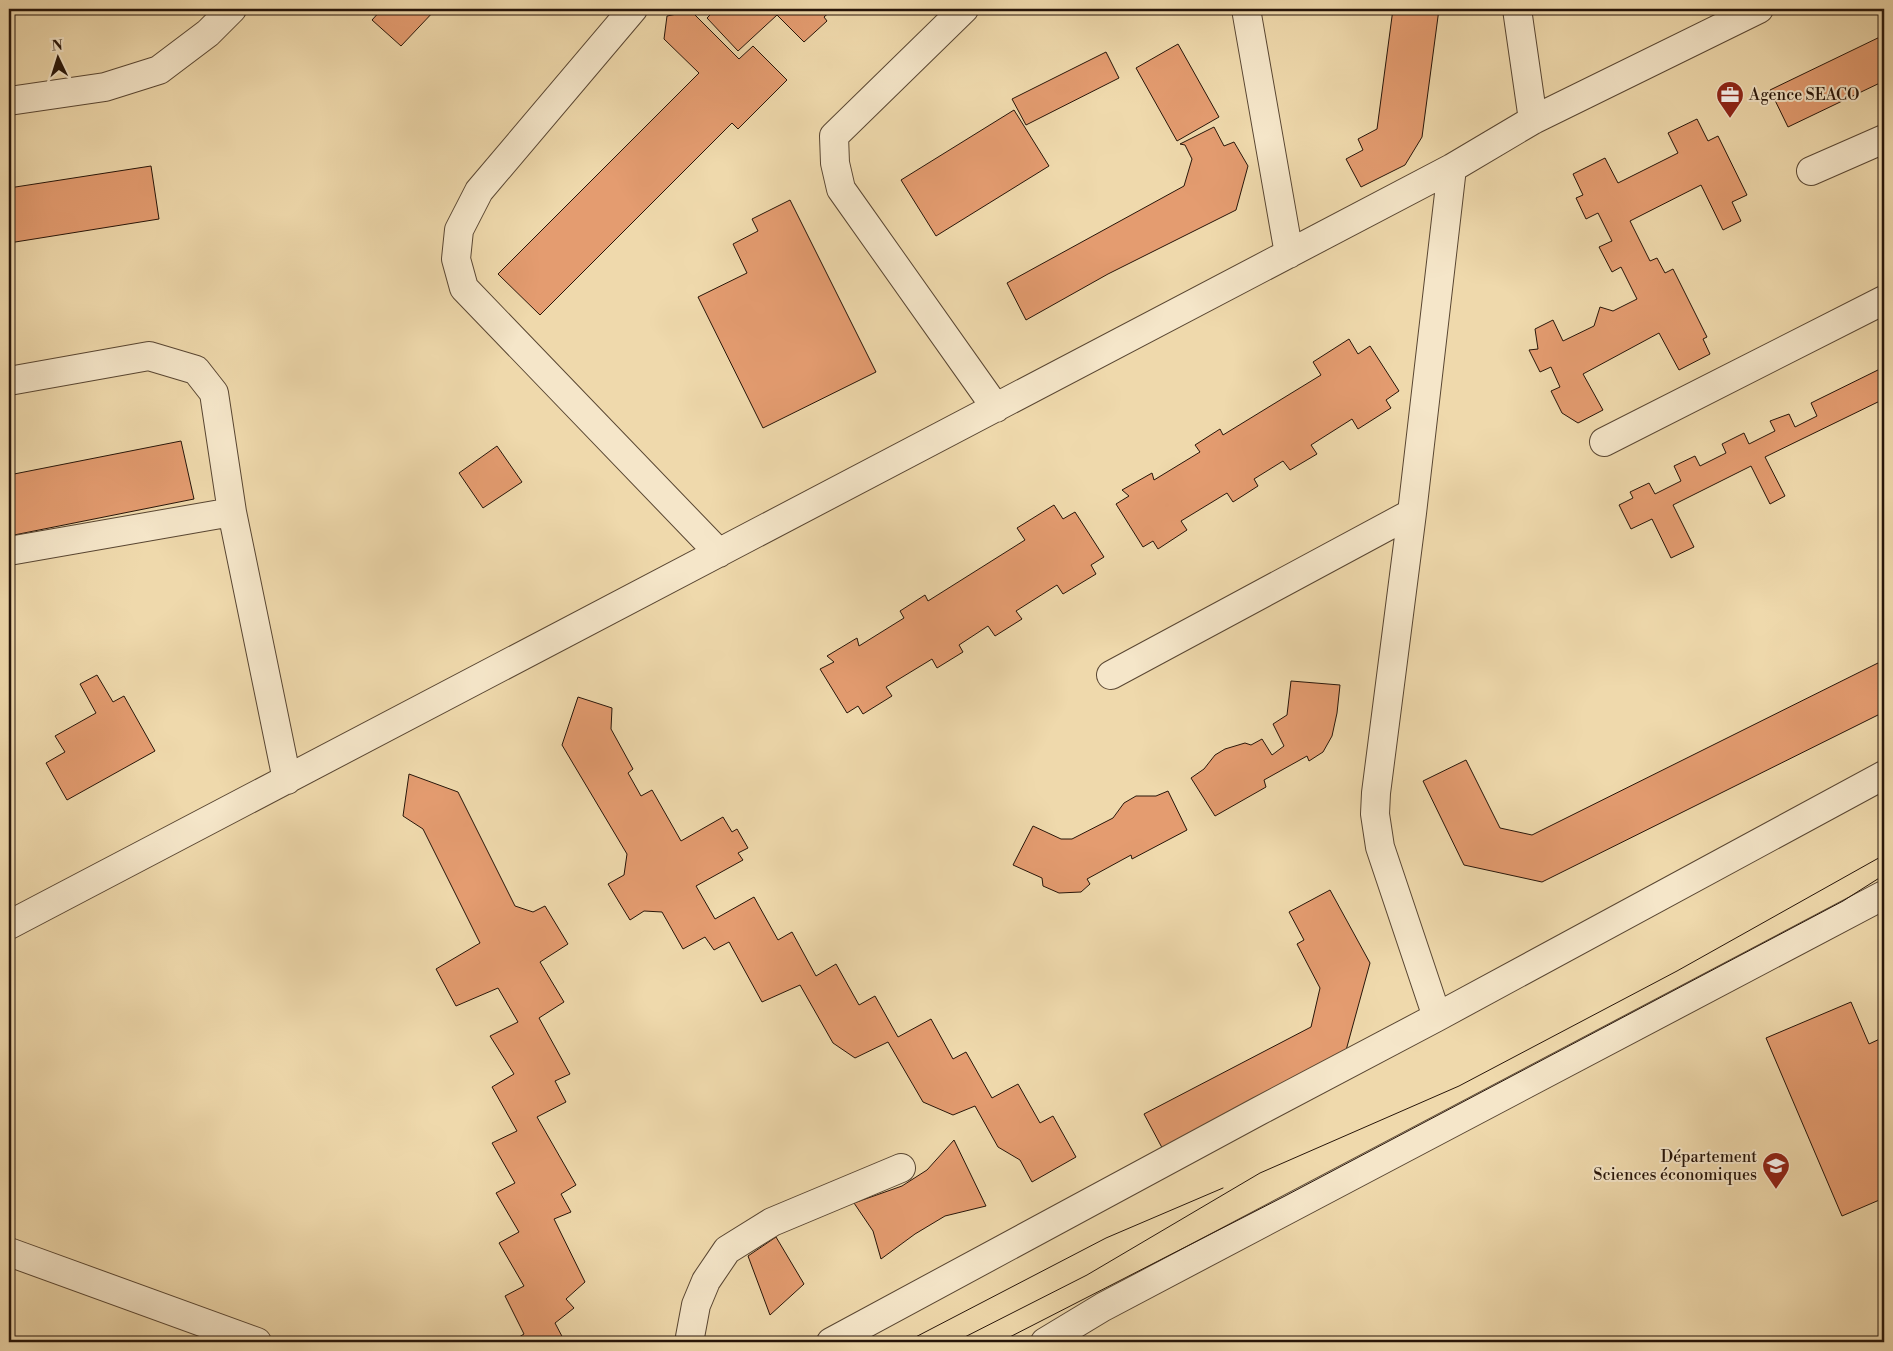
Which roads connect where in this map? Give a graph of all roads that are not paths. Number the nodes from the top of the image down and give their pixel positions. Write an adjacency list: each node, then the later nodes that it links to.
1 (232, 9): 7 (street)
2 (633, 9): 20 (street)
3 (964, 9): 15 (street)
4 (1246, 9): 12 (street)
5 (1517, 9): 8 (street)
6 (1759, 9): 8 (street)
7 (9, 101)
8 (1533, 120): 10 (street)
9 (1884, 139): 11 (street)
10 (1452, 168): 12 (street); 18 (street)
11 (1812, 171)
12 (1289, 254): 15 (street)
13 (1884, 300): 16 (street)
14 (9, 381): 17 (street)
15 (996, 408): 20 (street)
16 (1604, 442)
17 (232, 512): 19 (street); 23 (street)
18 (1412, 513): 21 (street); 26 (street)
19 (9, 551)
20 (719, 553): 23 (street)
21 (1111, 675)
22 (1884, 775): 26 (street)
23 (287, 780): 25 (street)
24 (1884, 894): 29 (street)
25 (9, 925)
26 (1438, 1017): 32 (street)
27 (901, 1168): 31 (street)
28 (9, 1252): 30 (street)
29 (1103, 1307): 33 (street); 34 (street)
30 (257, 1342)
31 (691, 1342)
32 (831, 1342)
33 (1045, 1342)
34 (1084, 1342)

